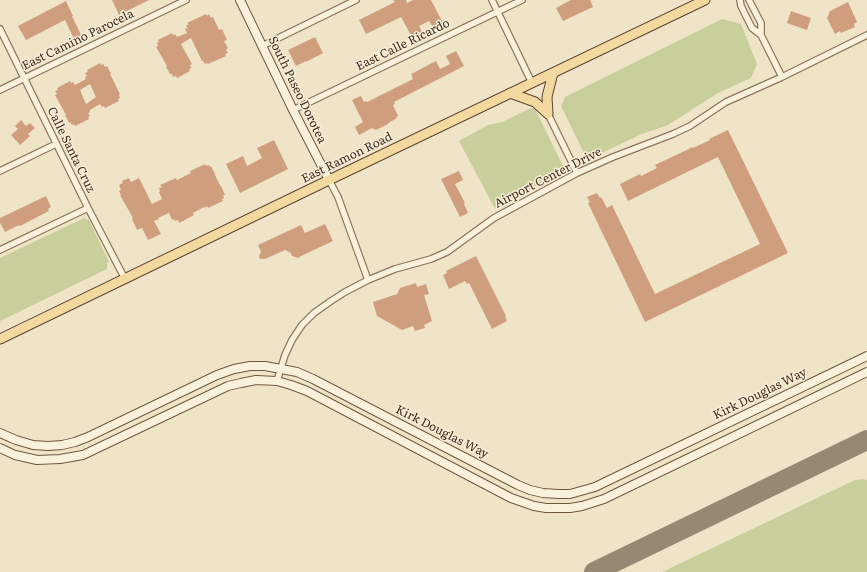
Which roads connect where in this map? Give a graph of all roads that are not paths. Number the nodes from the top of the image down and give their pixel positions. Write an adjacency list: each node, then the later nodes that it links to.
1 (186, 0): 16 (street, East Camino Parocela)
2 (240, 0): 13 (street, South Paseo Dorotea)
3 (356, 0): 13 (street)
4 (492, 0): 9 (street)
5 (522, 0): 9 (street, East Calle Ricardo)
6 (705, 0): 14 (main road, East Ramon Road)
7 (740, 0): 11 (street)
8 (750, 0): 11 (street)
9 (498, 12): 17 (street); 20 (street, East Calle Ricardo)
10 (0, 29): 16 (street, Calle Santa Cruz)
11 (761, 35): 15 (street)
12 (867, 35): 15 (street, Airport Center Drive)
13 (262, 46): 20 (street, South Paseo Dorotea)
14 (553, 73): 17 (main road, East Ramon Road); 21 (main road)
15 (782, 77): 24 (street, Airport Center Drive)
16 (25, 78): 18 (street, East Camino Parocela); 22 (street, Calle Santa Cruz)
17 (532, 83): 19 (main road, East Ramon Road)
18 (0, 90)
19 (510, 93): 21 (main road); 25 (main road, East Ramon Road)
20 (293, 110): 25 (street, South Paseo Dorotea)
21 (548, 114): 24 (street)
22 (56, 144): 23 (street); 26 (street, Calle Santa Cruz)
23 (0, 171)
24 (577, 173): 29 (street, Airport Center Drive)
25 (329, 180): 28 (main road, East Ramon Road); 29 (street, South Paseo Dorotea)
26 (88, 208): 27 (street); 28 (street, Calle Santa Cruz)
27 (0, 250)
28 (124, 279): 30 (main road, East Ramon Road)
29 (368, 280): 32 (street, Airport Center Drive)
30 (0, 339)
31 (867, 356): 32 (street, Kirk Douglas Way)
32 (281, 368): 34 (street, Airport Center Drive); 35 (street, Kirk Douglas Way)
33 (867, 372): 34 (street)
34 (277, 381): 36 (street)
35 (0, 433)
36 (0, 448)

